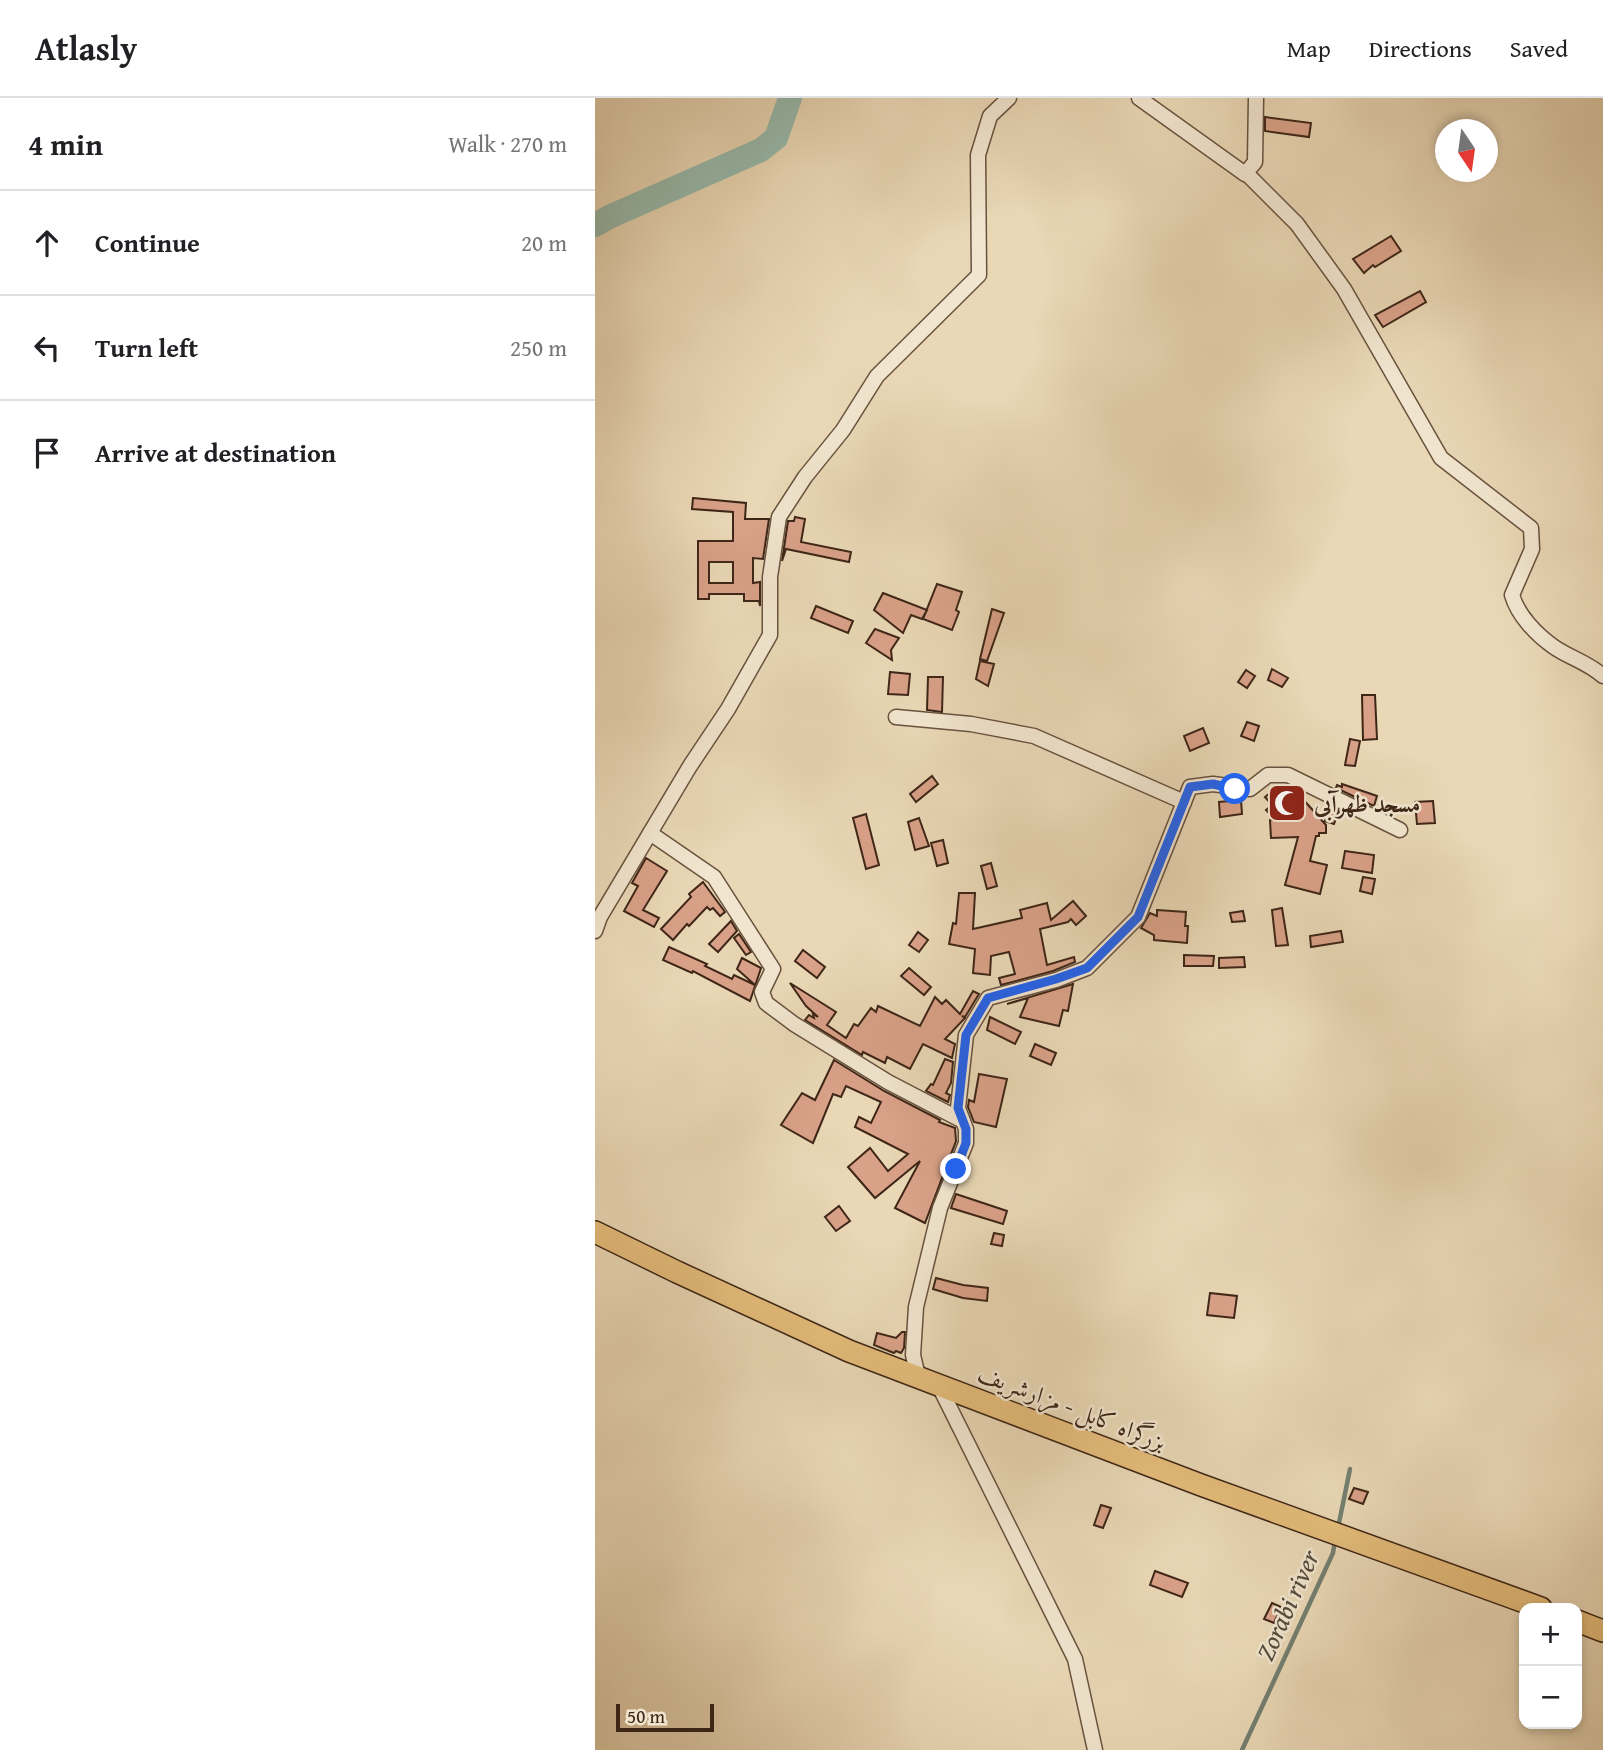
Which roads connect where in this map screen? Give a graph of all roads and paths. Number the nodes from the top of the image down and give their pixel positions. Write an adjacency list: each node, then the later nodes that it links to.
1 (1009, 98): 9 (street)
2 (1139, 98): 4 (street)
3 (1256, 98): 4 (street)
4 (1246, 173): 5 (street)
5 (1603, 676)
6 (896, 717): 7 (street)
7 (1184, 802): 8 (street); 11 (street)
8 (1400, 830)
9 (650, 833): 10 (street); 11 (street)
10 (595, 931)
11 (963, 1121): 13 (street)
12 (595, 1231): 13 (highway, بزرگراه کابل - مزارشریف)
13 (928, 1380): 14 (highway, بزرگراه کابل - مزارشریف); 17 (street)
14 (1527, 1603)
15 (1582, 1623): 16 (highway)
16 (1603, 1631)
17 (1095, 1750)

